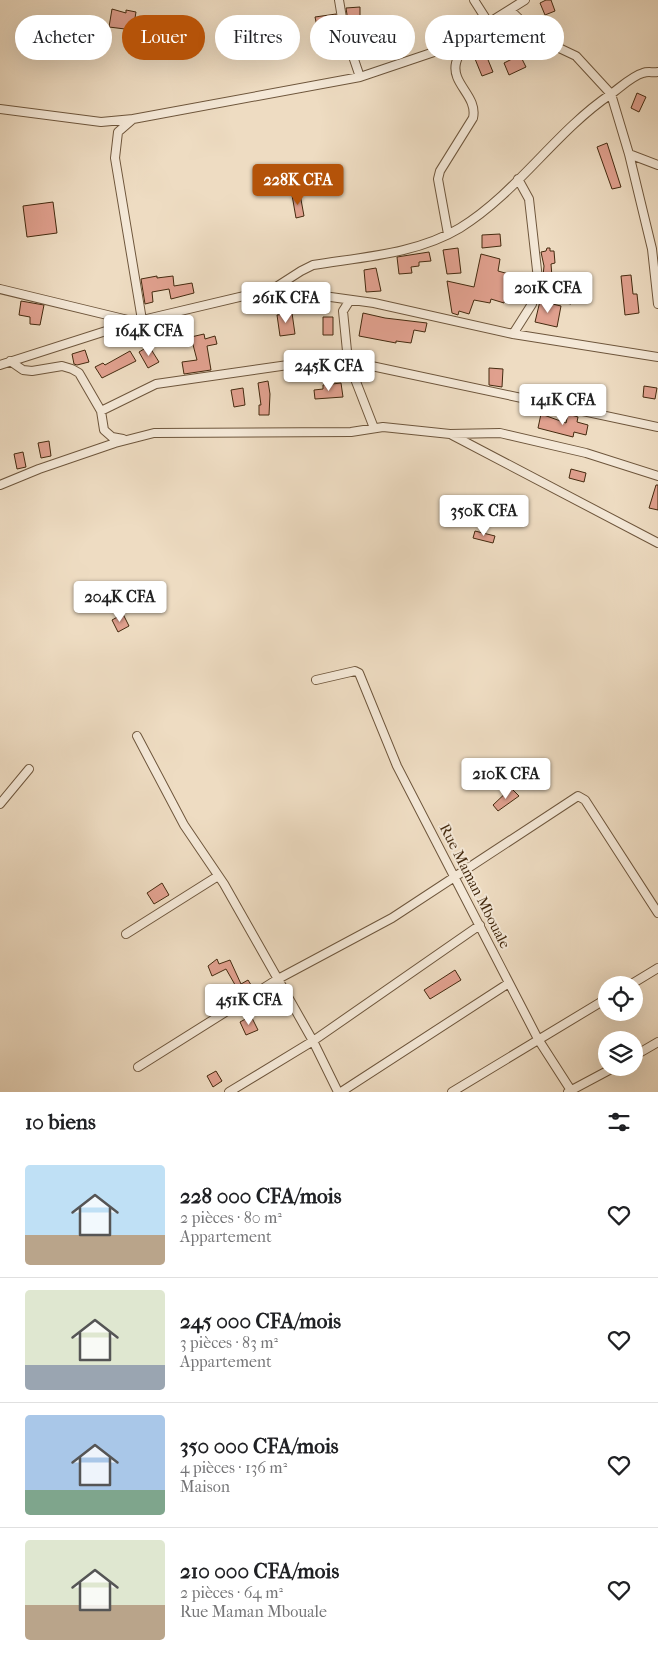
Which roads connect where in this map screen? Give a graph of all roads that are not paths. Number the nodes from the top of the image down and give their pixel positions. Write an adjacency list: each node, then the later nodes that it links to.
1 (339, 0): 10 (street)
2 (474, 0): 5 (street)
3 (525, 0): 4 (street)
4 (511, 11): 6 (street); 11 (street)
5 (484, 15)
6 (503, 15)
7 (425, 55): 10 (street)
8 (457, 60): 17 (street)
9 (658, 72): 11 (street)
10 (360, 77): 13 (street)
11 (611, 94): 14 (street); 16 (street)
12 (0, 110): 13 (street)
13 (132, 119): 23 (street)
14 (629, 154): 15 (street); 18 (street)
15 (658, 165)
16 (518, 179): 17 (street); 24 (street)
17 (448, 234): 20 (street)
18 (655, 249): 22 (street)
19 (0, 289): 23 (street)
20 (274, 289): 21 (street); 23 (street)
21 (350, 300): 24 (street); 27 (street)
22 (658, 304)
23 (138, 321): 26 (street)
24 (513, 334): 25 (street)
25 (658, 357)
26 (10, 361): 28 (street); 29 (street)
27 (348, 361): 29 (street); 30 (street); 31 (street)
28 (0, 365)
29 (101, 411): 33 (street)
30 (658, 427)
31 (374, 428): 32 (street); 33 (street)
32 (450, 434): 34 (street); 36 (street)
33 (128, 440): 35 (street)
34 (658, 476)
35 (0, 486)
36 (658, 543)
37 (316, 680): 42 (street, Rue Maman Mbouale)
38 (137, 736): 41 (street)
39 (29, 770): 40 (street)
40 (0, 804)
41 (218, 876): 45 (street); 48 (street)
42 (456, 876): 43 (street); 44 (street, Rue Maman Mbouale); 48 (street)
43 (658, 913)
44 (480, 925): 49 (street, Rue Maman Mbouale); 52 (street)
45 (126, 934)
46 (658, 968): 47 (street)
47 (643, 977)
48 (278, 979): 52 (street); 55 (street)
49 (509, 983): 51 (street, Rue Maman Mbouale); 59 (street)
50 (598, 1004): 51 (street)
51 (538, 1039): 57 (street, Rue Maman Mbouale); 60 (street)
52 (313, 1041): 58 (street); 59 (street)
53 (658, 1042): 54 (street)
54 (643, 1051)
55 (138, 1068)
56 (598, 1076): 57 (street)
57 (571, 1091)
58 (229, 1092)
59 (340, 1092)
60 (452, 1092)

